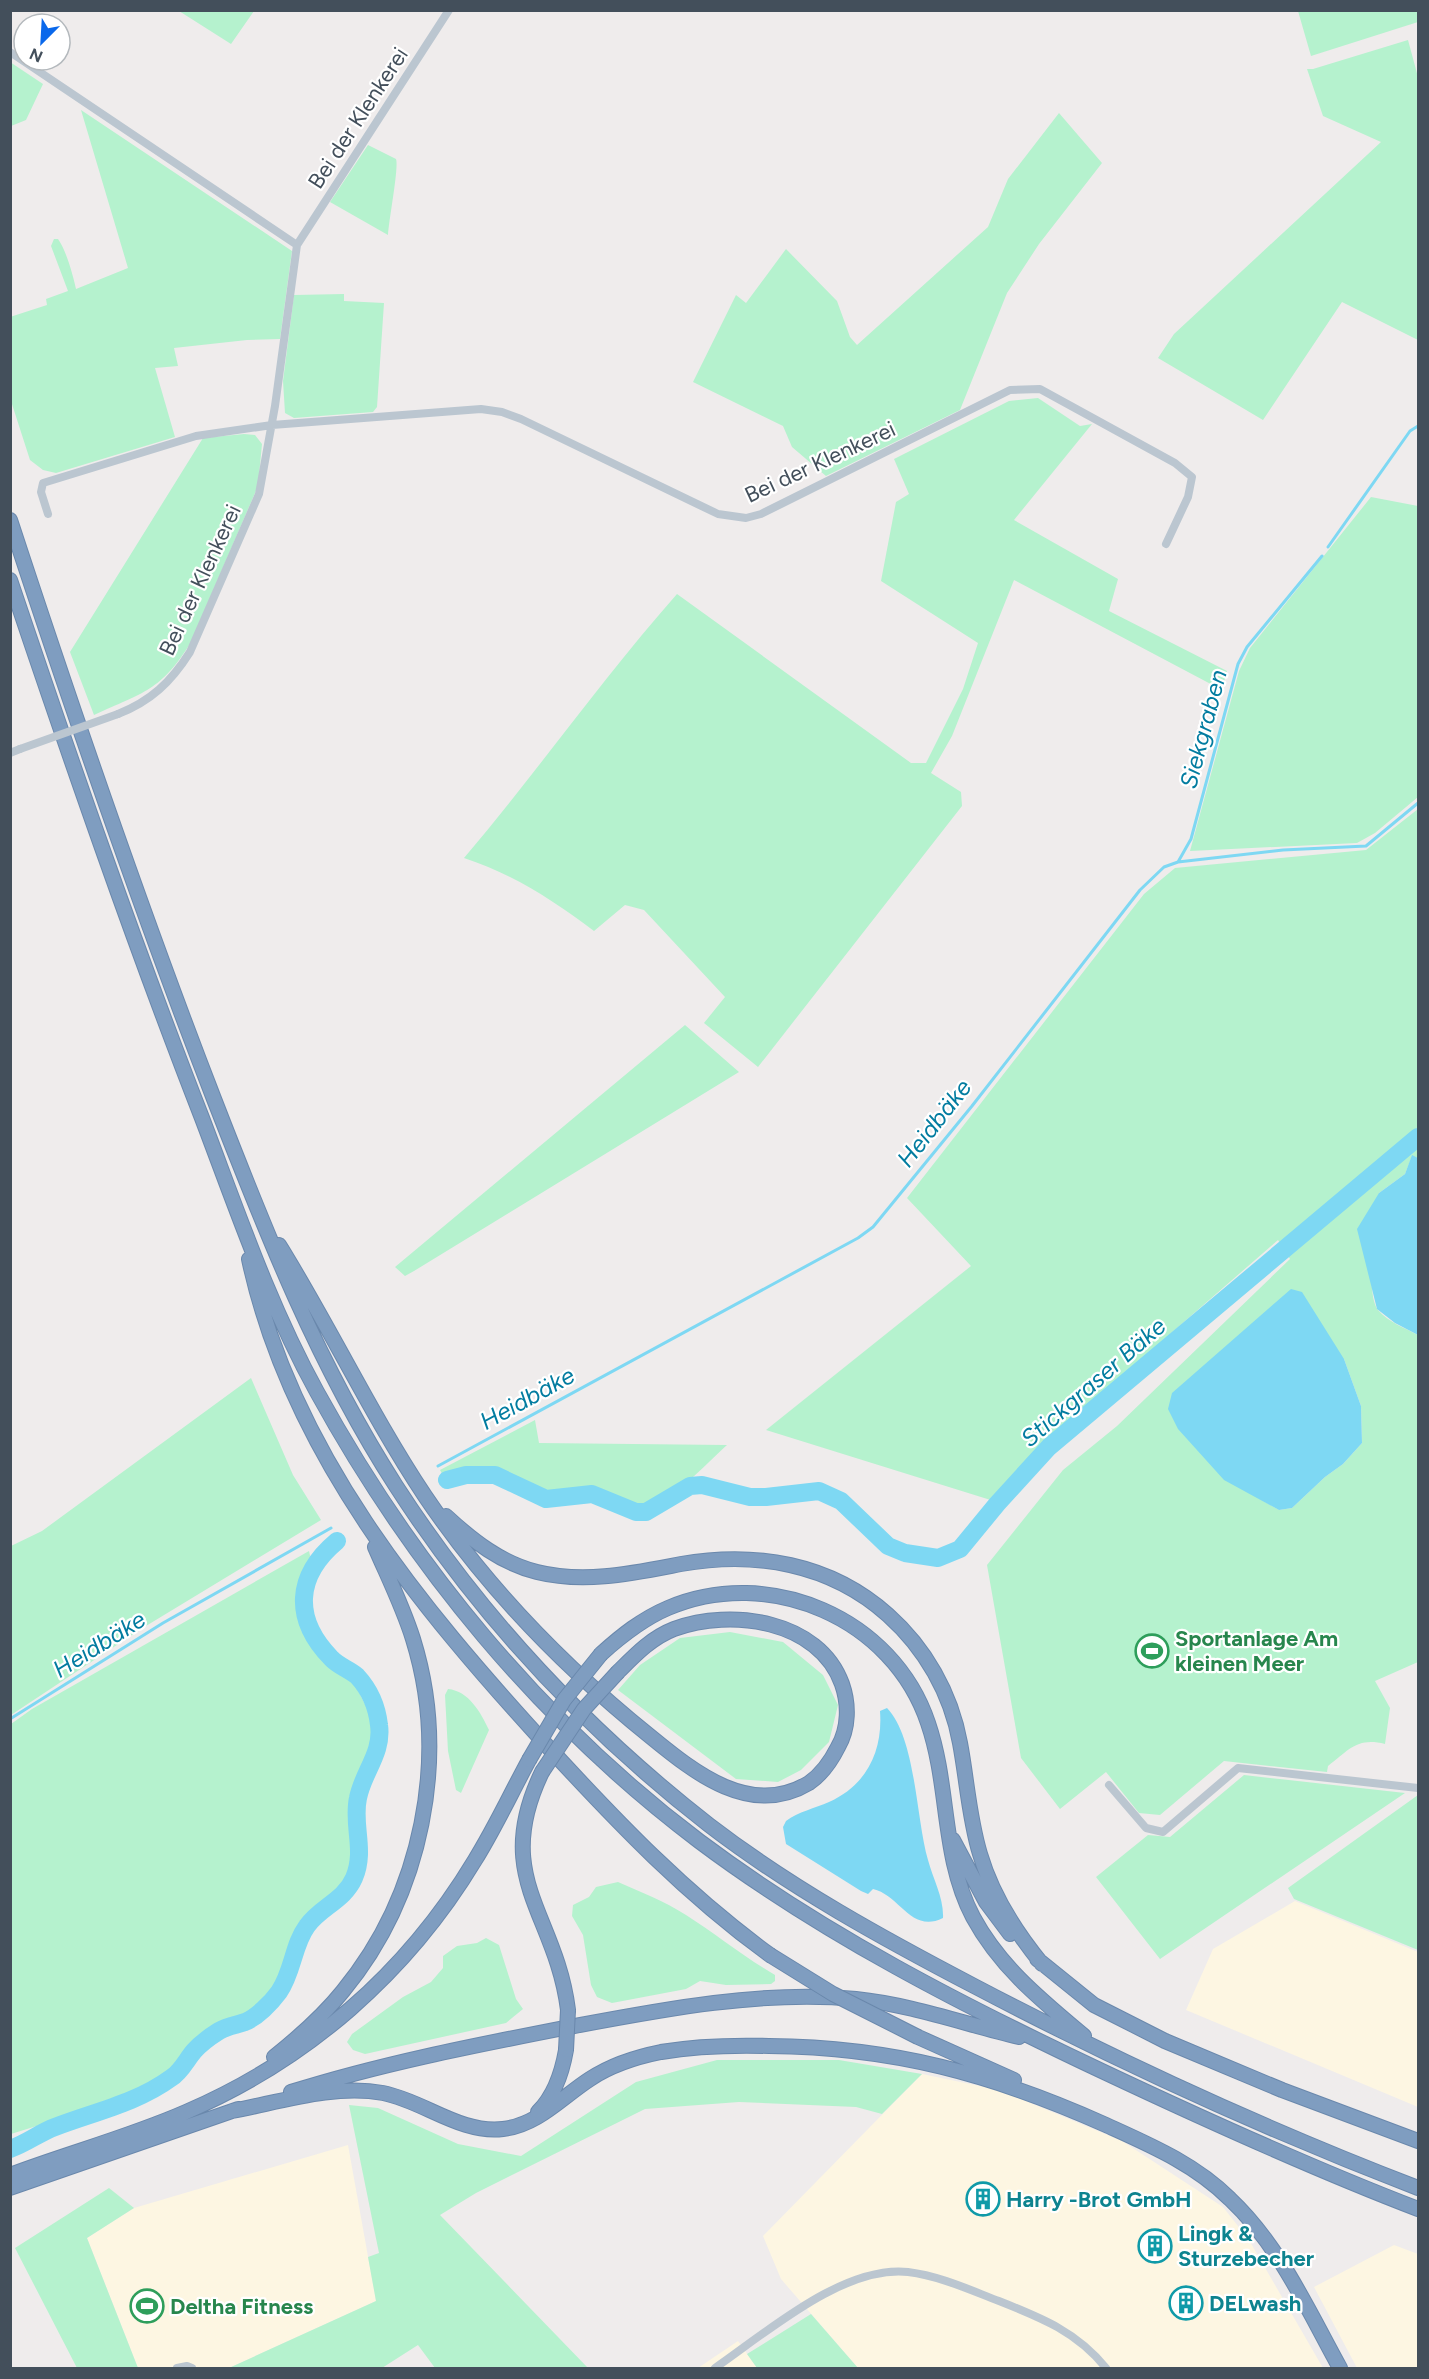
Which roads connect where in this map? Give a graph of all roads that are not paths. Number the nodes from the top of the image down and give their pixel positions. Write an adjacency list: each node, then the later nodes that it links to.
1 (450, 10): 3 (street, Bei der Klenkerei)
2 (10, 52): 3 (street)
3 (297, 245): 4 (street, Bei der Klenkerei)
4 (272, 425): 5 (street, Bei der Klenkerei); 7 (street, Bei der Klenkerei); 9 (street, Bei der Klenkerei, bridge)
5 (48, 514)
6 (12, 524): 10 (highway)
7 (1166, 544)
8 (10, 580): 11 (highway)
9 (10, 753)
10 (257, 1210): 12 (highway); 19 (highway)
11 (242, 1224): 13 (highway); 18 (highway)
12 (424, 1494): 17 (highway); 23 (highway, bridge)
13 (362, 1518): 20 (highway); 21 (highway, bridge)
14 (1109, 1785): 15 (street)
15 (1419, 1788)
16 (945, 1825): 17 (highway); 19 (highway); 20 (highway, bridge)
17 (1042, 1964): 24 (highway)
18 (1039, 2041): 22 (highway); 28 (highway)
19 (1099, 2049): 27 (highway)
20 (236, 2087): 25 (highway)
21 (1067, 2107): 23 (highway); 33 (highway)
22 (232, 2111): 23 (highway); 26 (highway)
23 (522, 2124)
24 (1419, 2141)
25 (10, 2175)
26 (10, 2188)
27 (1419, 2188)
28 (1419, 2209)
29 (177, 2368): 30 (street)
30 (192, 2368)
31 (715, 2368): 32 (street)
32 (1106, 2368)
33 (1340, 2368)

